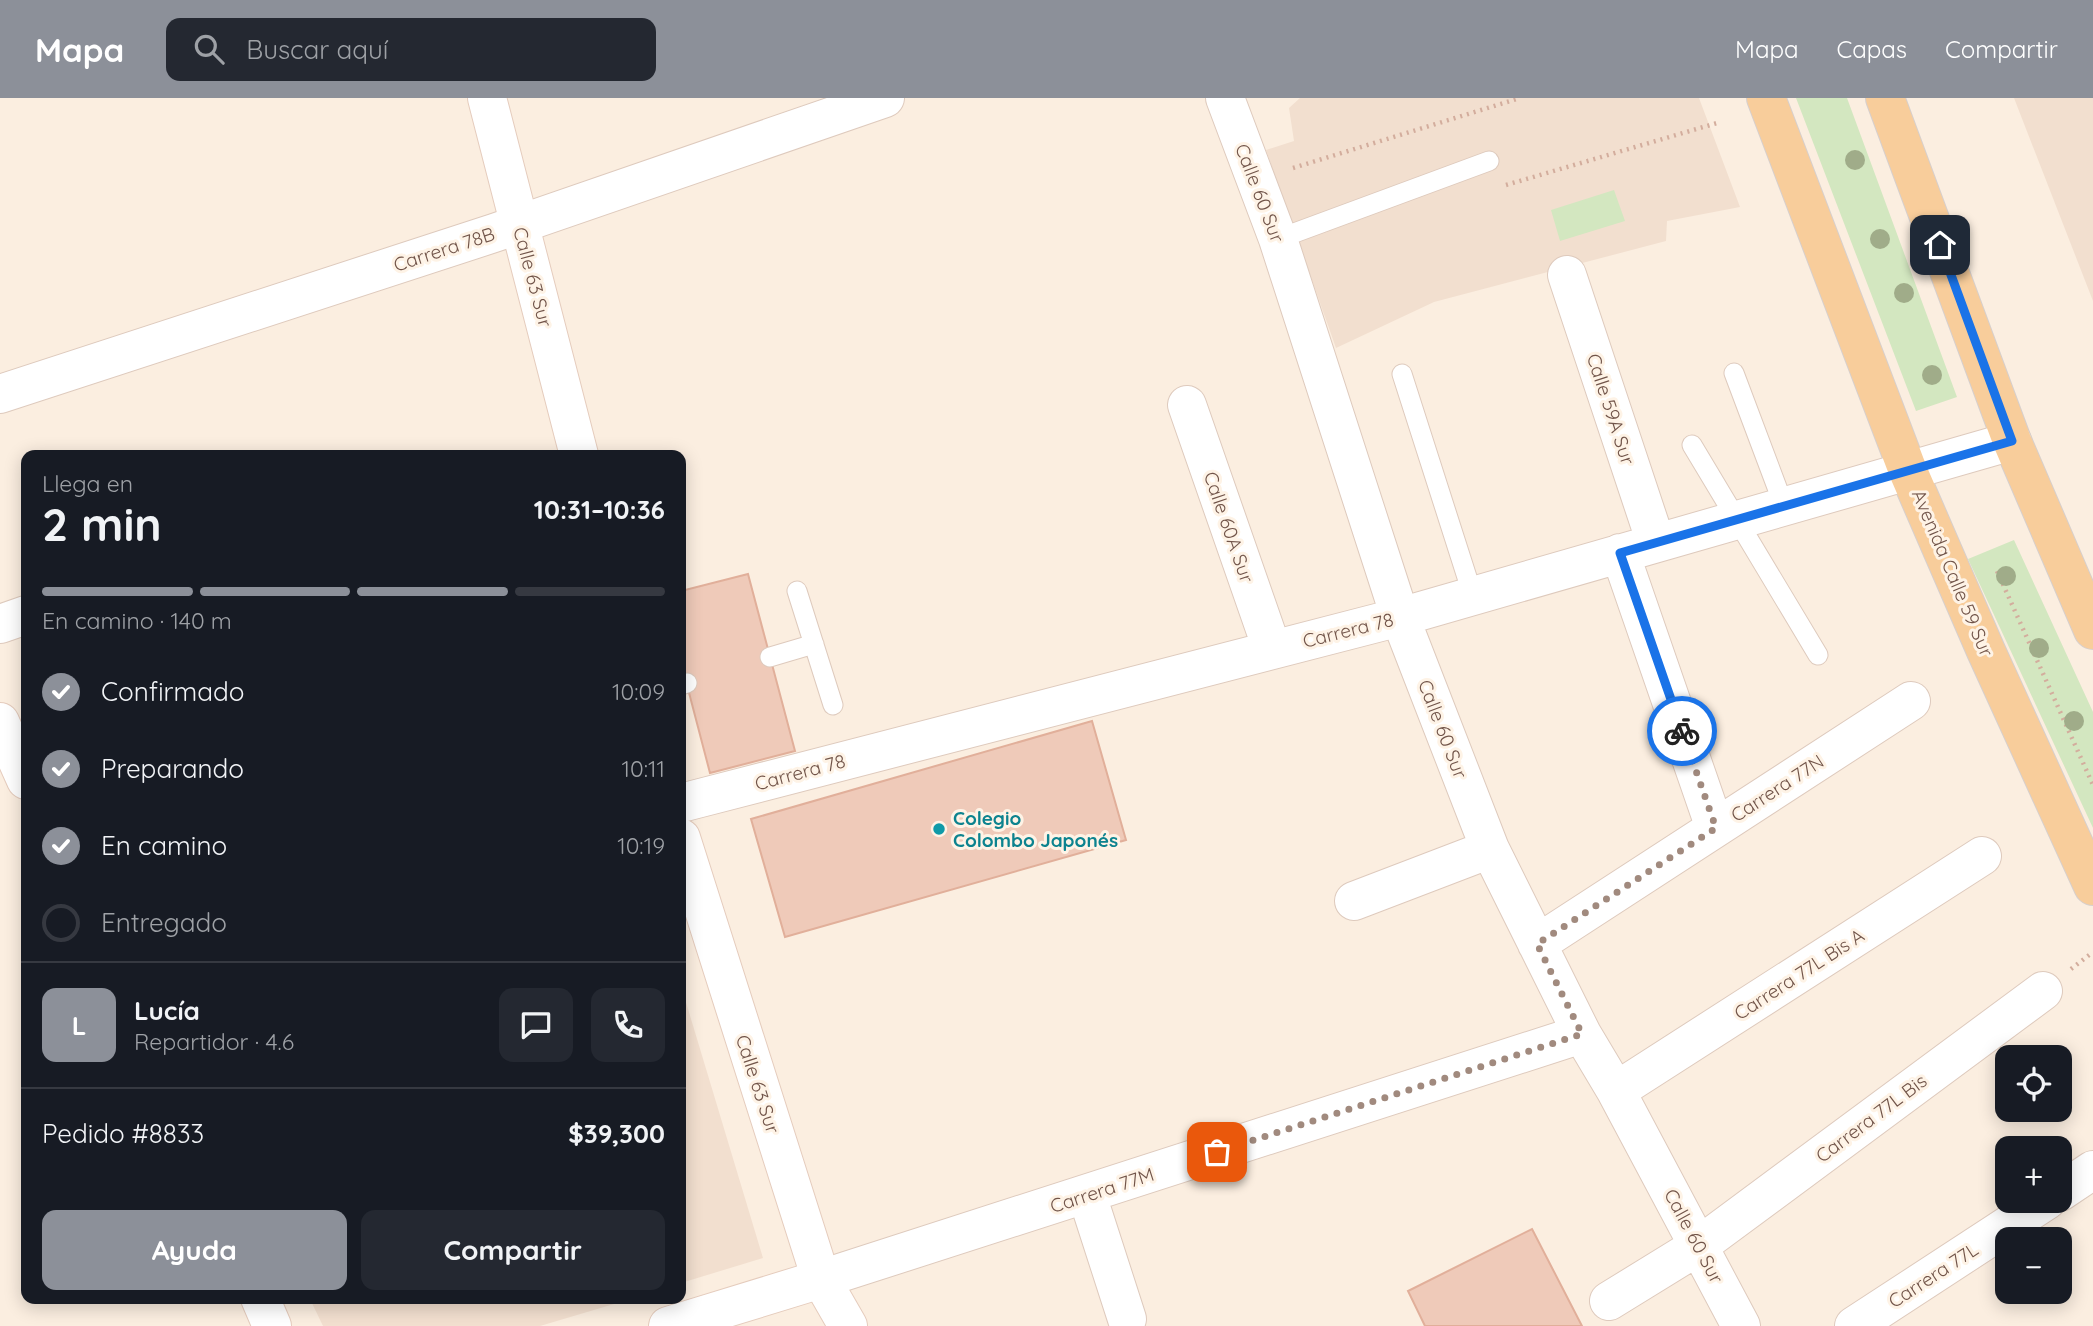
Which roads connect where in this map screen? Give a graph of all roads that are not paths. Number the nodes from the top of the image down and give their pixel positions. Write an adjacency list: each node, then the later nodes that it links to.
1 (487, 98): 7 (street, Calle 63 Sur)
2 (885, 98): 7 (street, Carrera 78B)
3 (1225, 98): 8 (street, Calle 60 Sur)
4 (1766, 98): 17 (main road, Avenida Calle 59 Sur)
5 (1885, 98): 14 (main road)
6 (1489, 161): 8 (lane)
7 (519, 225): 12 (street, Carrera 78B); 16 (street, Calle 63 Sur)
8 (1278, 239): 25 (street, Calle 60 Sur)
9 (1567, 275): 20 (street, Calle 59A Sur)
10 (1734, 373): 18 (lane)
11 (1402, 374): 23 (lane)
12 (0, 394)
13 (1187, 405): 29 (street, Calle 60A Sur)
14 (2012, 441): 17 (street, Carrera 78); 27 (main road)
15 (1692, 445): 19 (lane)
16 (578, 450)
17 (1908, 471): 18 (street, Carrera 78); 41 (main road, Avenida Calle 59 Sur)
18 (1784, 506): 19 (street, Carrera 78)
19 (1738, 519): 20 (street, Carrera 78); 30 (lane)
20 (1656, 543): 21 (street, Carrera 78)
21 (1620, 553): 23 (street, Carrera 78); 37 (street)
22 (797, 591): 28 (lane)
23 (1473, 596): 25 (street, Carrera 78)
24 (21, 617): 26 (street)
25 (1400, 617): 29 (street, Carrera 78); 38 (street, Calle 60 Sur)
26 (0, 624)
27 (2093, 630)
28 (814, 645): 31 (lane); 33 (lane)
29 (1272, 649): 36 (street, Carrera 78)
30 (1818, 655)
31 (770, 657)
32 (1911, 701): 37 (street, Carrera 77N)
33 (833, 705)
34 (0, 722): 35 (street)
35 (16, 773)
36 (686, 802)
37 (1716, 828): 44 (street, Carrera 77N)
38 (1490, 849): 42 (street); 44 (street, Calle 60 Sur)
39 (1982, 856): 47 (street, Carrera 77L Bis A)
40 (686, 872): 43 (street, Calle 63 Sur)
41 (2093, 886)
42 (1354, 901)
43 (691, 907): 53 (street, Calle 63 Sur)
44 (1537, 944): 46 (street, Calle 60 Sur)
45 (2043, 991): 52 (street, Carrera 77L Bis)
46 (1582, 1034): 47 (street, Calle 60 Sur); 50 (street, Carrera 77M)
47 (1616, 1091): 52 (street, Calle 60 Sur)
48 (2093, 1170): 49 (street)
49 (2072, 1184)
50 (1087, 1195): 53 (street, Carrera 77M); 56 (street)
51 (2027, 1213): 61 (street, Carrera 77L)
52 (1700, 1245): 54 (street, Carrera 77L Bis); 60 (street, Calle 60 Sur)
53 (821, 1279): 58 (street, Carrera 77M); 59 (street, Calle 63 Sur)
54 (1609, 1301)
55 (263, 1304): 57 (street)
56 (1127, 1319)
57 (272, 1326)
58 (668, 1326)
59 (848, 1326)
60 (1741, 1326)
61 (1854, 1326)

